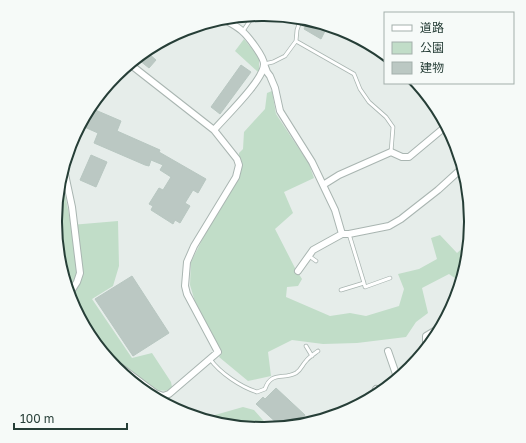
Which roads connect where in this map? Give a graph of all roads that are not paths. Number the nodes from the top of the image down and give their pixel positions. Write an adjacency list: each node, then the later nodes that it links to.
1 (250, 21): 4 (lane)
2 (232, 24): 4 (street)
3 (299, 25): 5 (lane)
4 (243, 31): 6 (street)
5 (296, 41): 6 (lane); 10 (lane)
6 (264, 64): 9 (street); 13 (street)
7 (134, 68): 9 (street)
8 (441, 129): 10 (street)
9 (214, 130): 27 (street)
10 (391, 152): 13 (street)
11 (458, 172): 15 (street)
12 (66, 180): 21 (street)
13 (323, 185): 14 (street)
14 (342, 234): 15 (street); 16 (street)
15 (349, 234): 20 (lane)
16 (309, 256): 17 (lane); 18 (street)
17 (316, 261)
18 (298, 271)
19 (390, 278): 20 (lane)
20 (364, 283): 22 (lane)
21 (74, 287)
22 (341, 290)
23 (306, 346): 26 (lane)
24 (388, 350): 28 (street)
25 (318, 351): 26 (lane)
26 (312, 356): 27 (lane)
27 (210, 359): 29 (street)
28 (395, 372)
29 (164, 396)

